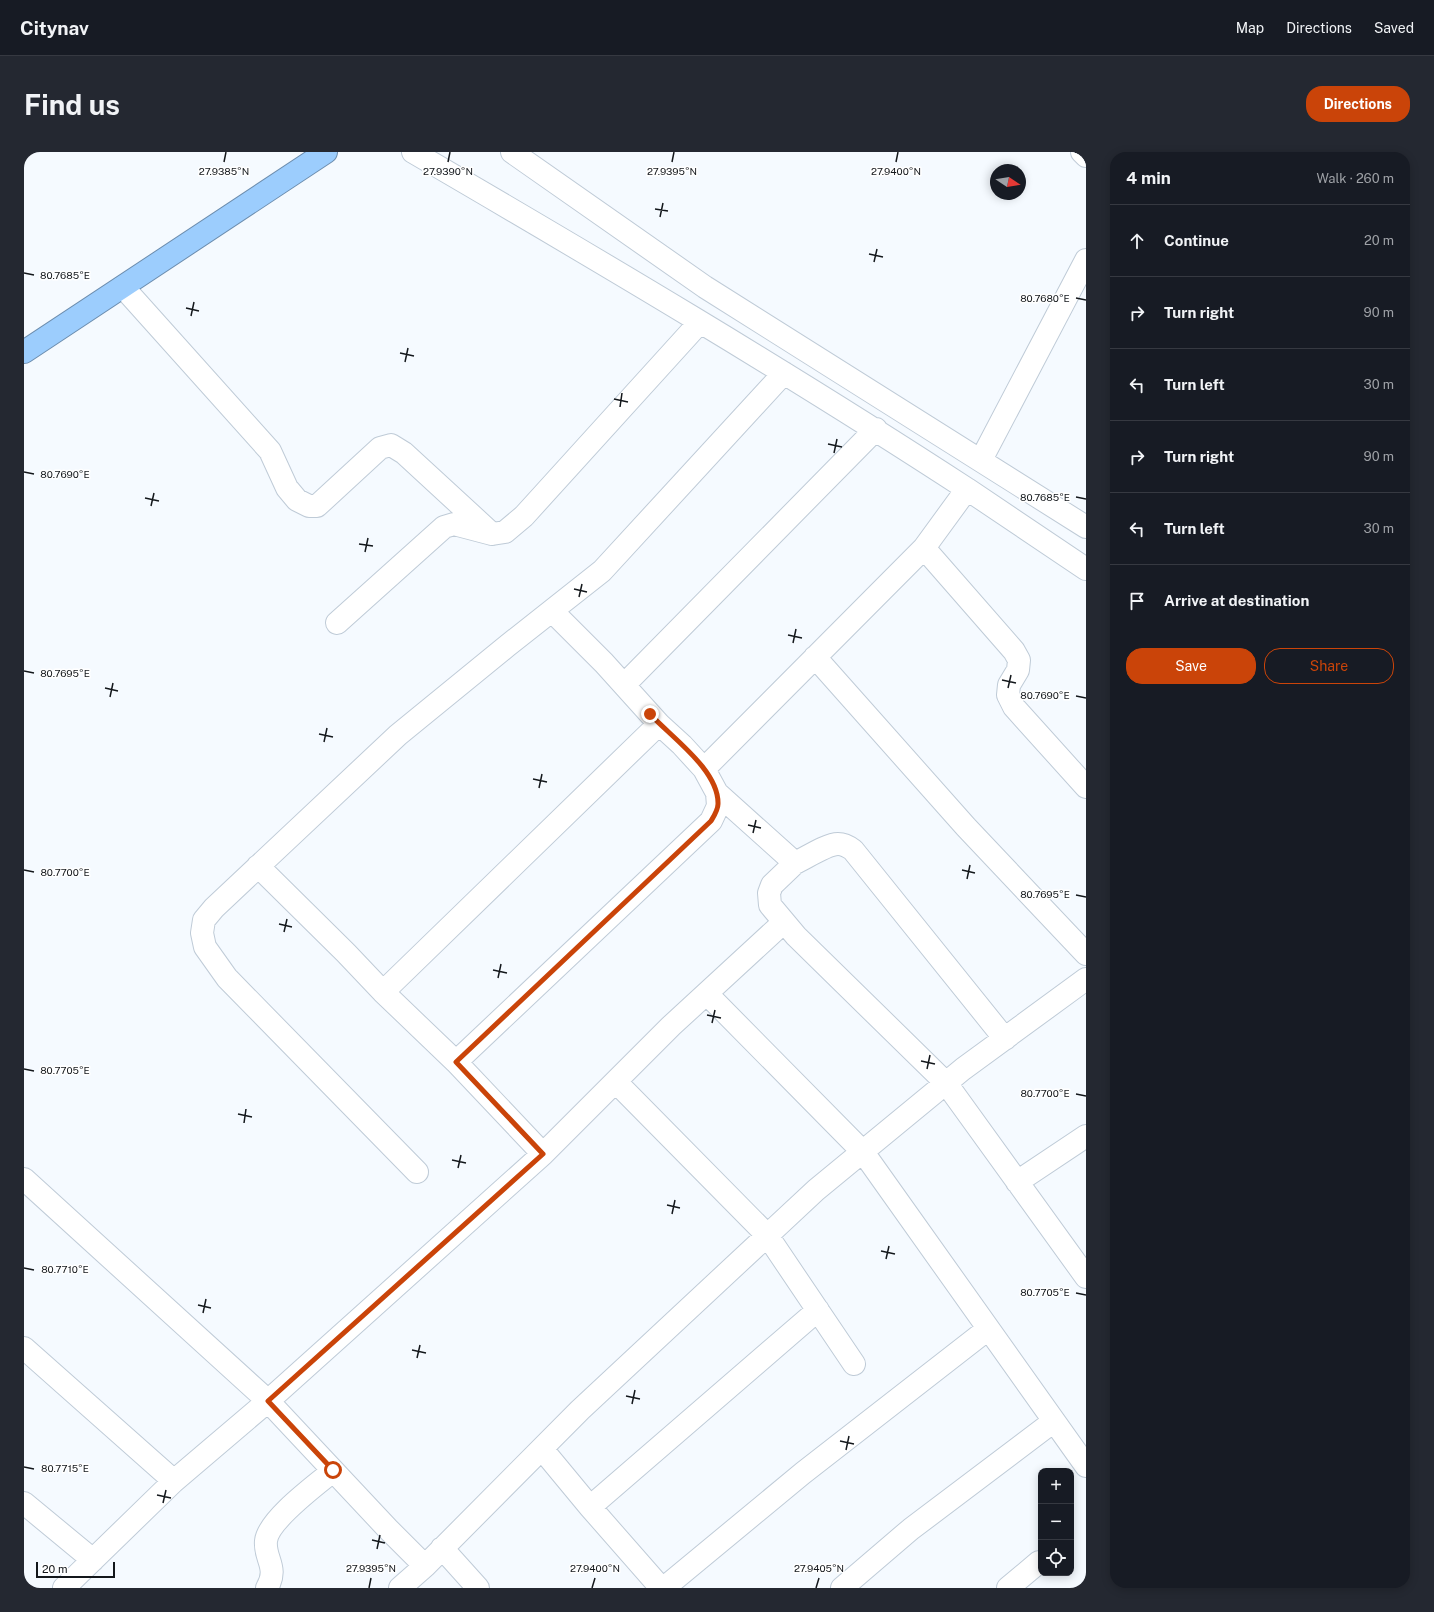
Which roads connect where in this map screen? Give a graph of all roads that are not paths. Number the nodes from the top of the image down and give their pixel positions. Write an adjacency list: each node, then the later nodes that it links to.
1 (326, 152): 7 (highway)
2 (413, 152): 8 (street)
3 (512, 152): 12 (street)
4 (1082, 152): 5 (street)
5 (1086, 156)
6 (1086, 260): 12 (street)
7 (122, 287): 9 (highway); 15 (street)
8 (700, 322): 10 (street); 15 (street)
9 (24, 352)
10 (784, 373): 11 (street); 18 (street)
11 (876, 429): 13 (street); 21 (street)
12 (981, 460): 14 (street)
13 (967, 489): 16 (street); 17 (street)
14 (1086, 526)
15 (492, 534): 19 (street)
16 (924, 548): 20 (street); 24 (street)
17 (1086, 569)
18 (552, 611): 21 (street); 27 (street)
19 (337, 623)
20 (815, 657): 23 (street); 29 (street)
21 (624, 684): 22 (street)
22 (659, 724): 23 (street); 31 (street)
23 (704, 769): 25 (street)
24 (1086, 787)
25 (717, 793): 26 (street); 34 (street)
26 (795, 863): 28 (street); 33 (street)
27 (258, 866): 31 (street); 40 (street)
28 (784, 922): 32 (street); 36 (street)
29 (1086, 954)
30 (1086, 980): 33 (street)
31 (383, 992): 34 (street)
32 (707, 994): 35 (street); 38 (street)
33 (1005, 1039): 36 (street)
34 (456, 1062): 39 (street)
35 (616, 1082): 39 (street); 43 (street)
36 (946, 1083): 38 (street); 42 (street)
37 (1086, 1136): 42 (street)
38 (862, 1152): 43 (street); 46 (street)
39 (543, 1154): 49 (street)
40 (417, 1172)
41 (24, 1179): 49 (street)
42 (1017, 1182): 44 (street)
43 (767, 1236): 45 (street); 51 (street)
44 (1086, 1277)
45 (818, 1310): 48 (street); 56 (street)
46 (988, 1329): 50 (street); 65 (street)
47 (24, 1348): 54 (street)
48 (854, 1364)
49 (268, 1401): 53 (street); 54 (street)
50 (1054, 1420): 52 (street); 66 (street)
51 (542, 1448): 56 (street); 57 (street)
52 (1086, 1466)
53 (333, 1470): 60 (street); 62 (street)
54 (174, 1481): 58 (street)
55 (24, 1503): 58 (street)
56 (590, 1507): 65 (street)
57 (442, 1548): 60 (street); 64 (street)
58 (93, 1560): 61 (street)
59 (1038, 1563): 67 (street)
60 (425, 1566): 63 (street)
61 (64, 1588)
62 (267, 1588)
63 (400, 1588)
64 (478, 1588)
65 (663, 1588)
66 (842, 1588)
67 (1008, 1588)

